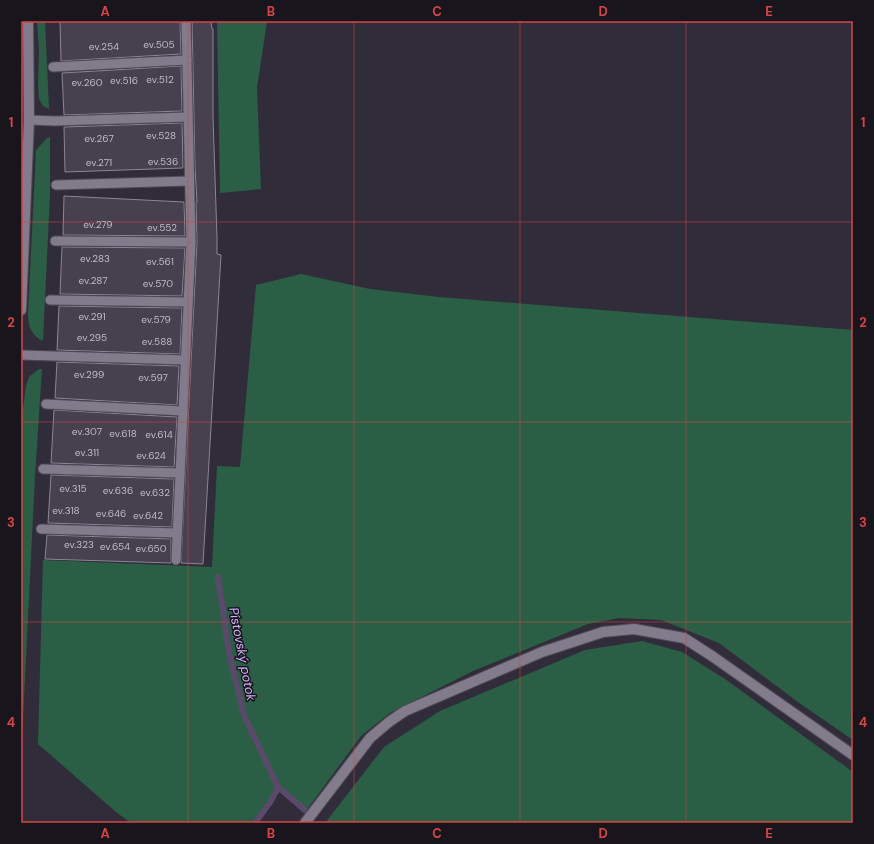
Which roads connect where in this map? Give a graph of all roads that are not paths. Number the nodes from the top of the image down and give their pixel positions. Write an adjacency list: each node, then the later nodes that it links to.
1 (28, 21): 6 (street)
2 (186, 21): 3 (lane)
3 (186, 60): 4 (lane); 5 (lane)
4 (53, 67)
5 (188, 116): 6 (lane); 7 (lane)
6 (29, 120): 13 (street)
7 (189, 182): 8 (lane); 10 (lane)
8 (56, 185)
9 (55, 241): 10 (lane)
10 (191, 242): 12 (lane)
11 (50, 300): 12 (lane)
12 (188, 302): 15 (lane)
13 (21, 310)
14 (21, 355): 15 (lane)
15 (185, 360): 17 (lane)
16 (46, 404): 17 (lane)
17 (183, 411): 19 (lane)
18 (43, 470): 19 (lane)
19 (180, 473): 21 (lane)
20 (41, 529): 21 (lane)
21 (177, 533): 22 (lane)
22 (176, 560)
23 (853, 755): 24 (street)
24 (305, 823)

